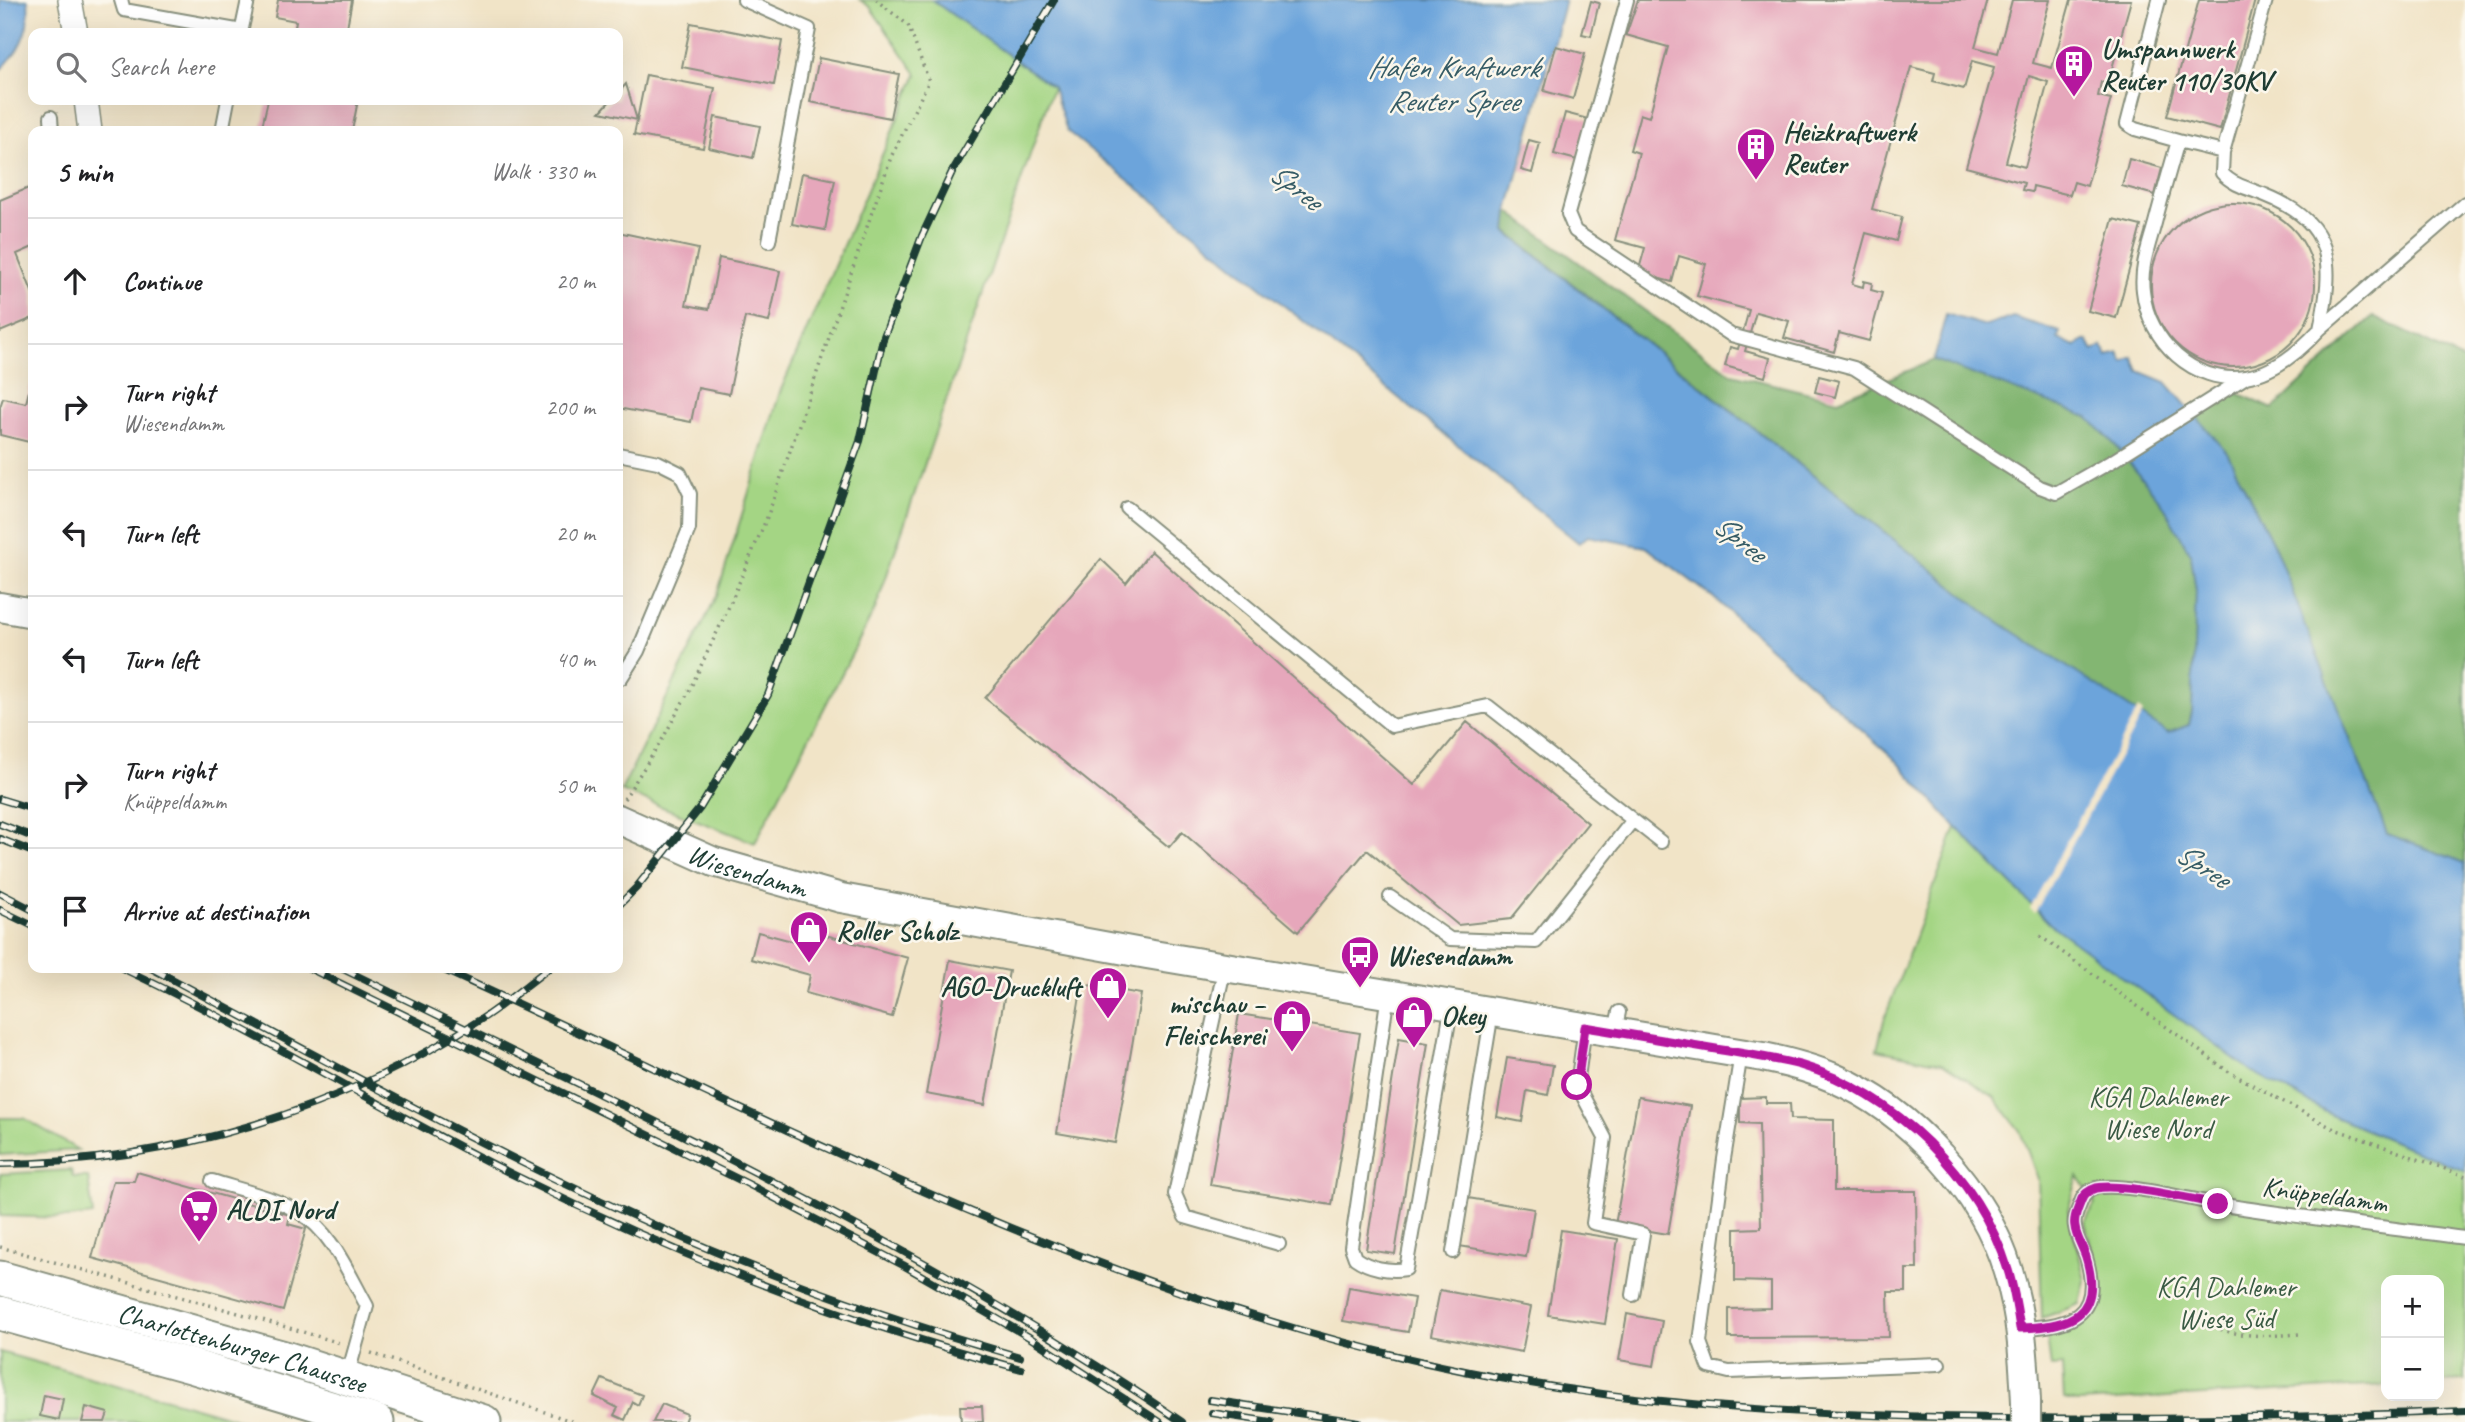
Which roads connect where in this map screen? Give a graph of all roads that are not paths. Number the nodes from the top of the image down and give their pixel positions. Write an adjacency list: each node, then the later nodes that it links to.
1 (69, 0): 8 (street)
2 (121, 0): 9 (lane)
3 (248, 0): 10 (lane)
4 (744, 0): 20 (lane)
5 (1627, 0): 22 (lane)
6 (2160, 0): 17 (lane)
7 (2266, 0): 18 (lane)
8 (75, 28)
9 (221, 28)
10 (243, 28)
11 (87, 105): 15 (street)
12 (227, 105): 16 (lane)
13 (51, 117): 14 (lane)
14 (52, 126)
15 (89, 126)
16 (223, 126)
17 (2178, 141): 18 (lane); 22 (lane)
18 (2224, 152): 21 (lane)
19 (2465, 203): 21 (lane)
20 (769, 240)
21 (2320, 329): 22 (lane)
22 (2246, 377)
23 (623, 455): 27 (lane)
24 (1127, 508): 29 (lane)
25 (0, 607): 26 (street)
26 (28, 612)
27 (623, 675)
28 (623, 810): 32 (street, Wiesendamm)
29 (1633, 820): 30 (lane); 31 (lane)
30 (1661, 842)
31 (1390, 897)
32 (1225, 966): 33 (street, Wiesendamm); 40 (lane)
33 (1388, 993): 34 (street, Wiesendamm); 34 (lane)
34 (1452, 1004): 35 (street, Wiesendamm)
35 (1493, 1011): 36 (street, Wiesendamm); 41 (lane)
36 (1585, 1027): 37 (street, Wiesendamm); 43 (lane)
37 (1741, 1054): 45 (street, Wiesendamm); 46 (lane)
38 (212, 1181): 47 (lane)
39 (2465, 1238): 45 (lane, Knüppeldamm)
40 (1279, 1244)
41 (1453, 1252)
42 (0, 1278): 47 (main road, Charlottenburger Chaussee)
43 (1633, 1295)
44 (0, 1313): 49 (main road, Charlottenburger Chaussee)
45 (2020, 1328): 48 (street, Wiesendamm)
46 (1940, 1364)
47 (347, 1377): 50 (main road, Charlottenburger Chaussee)
48 (2026, 1412)
49 (377, 1422)
50 (484, 1422)

